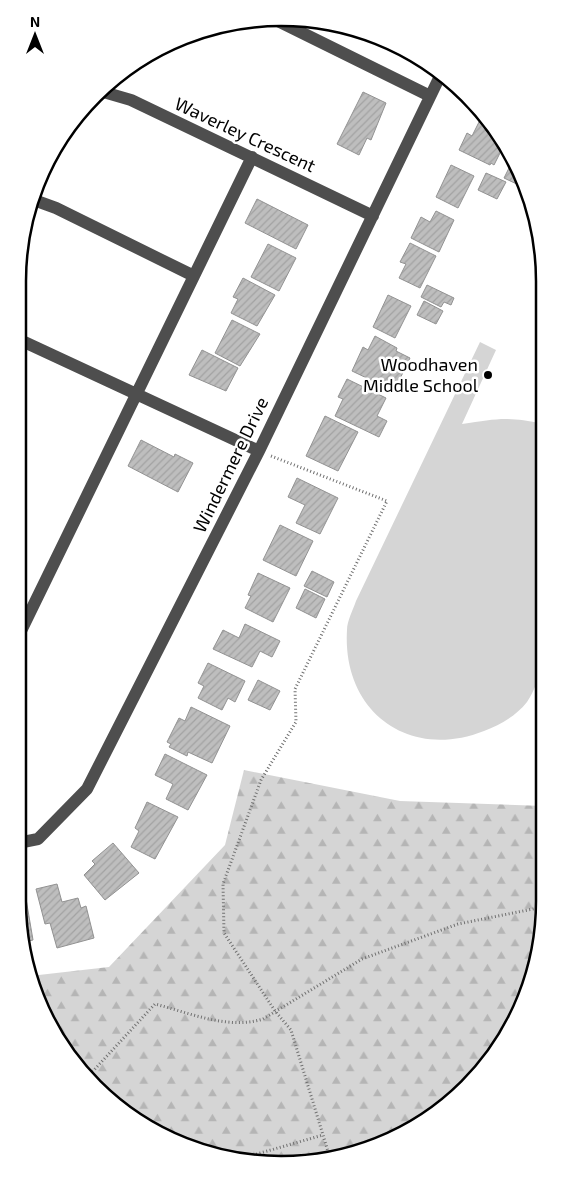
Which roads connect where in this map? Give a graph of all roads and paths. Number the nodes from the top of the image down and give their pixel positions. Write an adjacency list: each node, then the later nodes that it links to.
1 (289, 26): 4 (street)
2 (438, 80): 4 (street, Windermere Drive)
3 (109, 93): 5 (street, Waverley Crescent)
4 (430, 96): 7 (street, Windermere Drive)
5 (252, 157): 7 (street, Waverley Crescent); 8 (street)
6 (39, 202): 8 (street)
7 (373, 216): 11 (street, Windermere Drive)
8 (194, 276): 10 (street)
9 (26, 343): 10 (street)
10 (136, 394): 11 (street); 12 (street)
11 (259, 451): 13 (street, Windermere Drive); 15 (path)
12 (26, 621)
13 (26, 841)
14 (536, 908): 15 (path)
15 (275, 1011): 16 (path); 17 (path)
16 (91, 1071)
17 (323, 1135): 18 (path); 19 (path)
18 (328, 1152)
19 (255, 1154)

